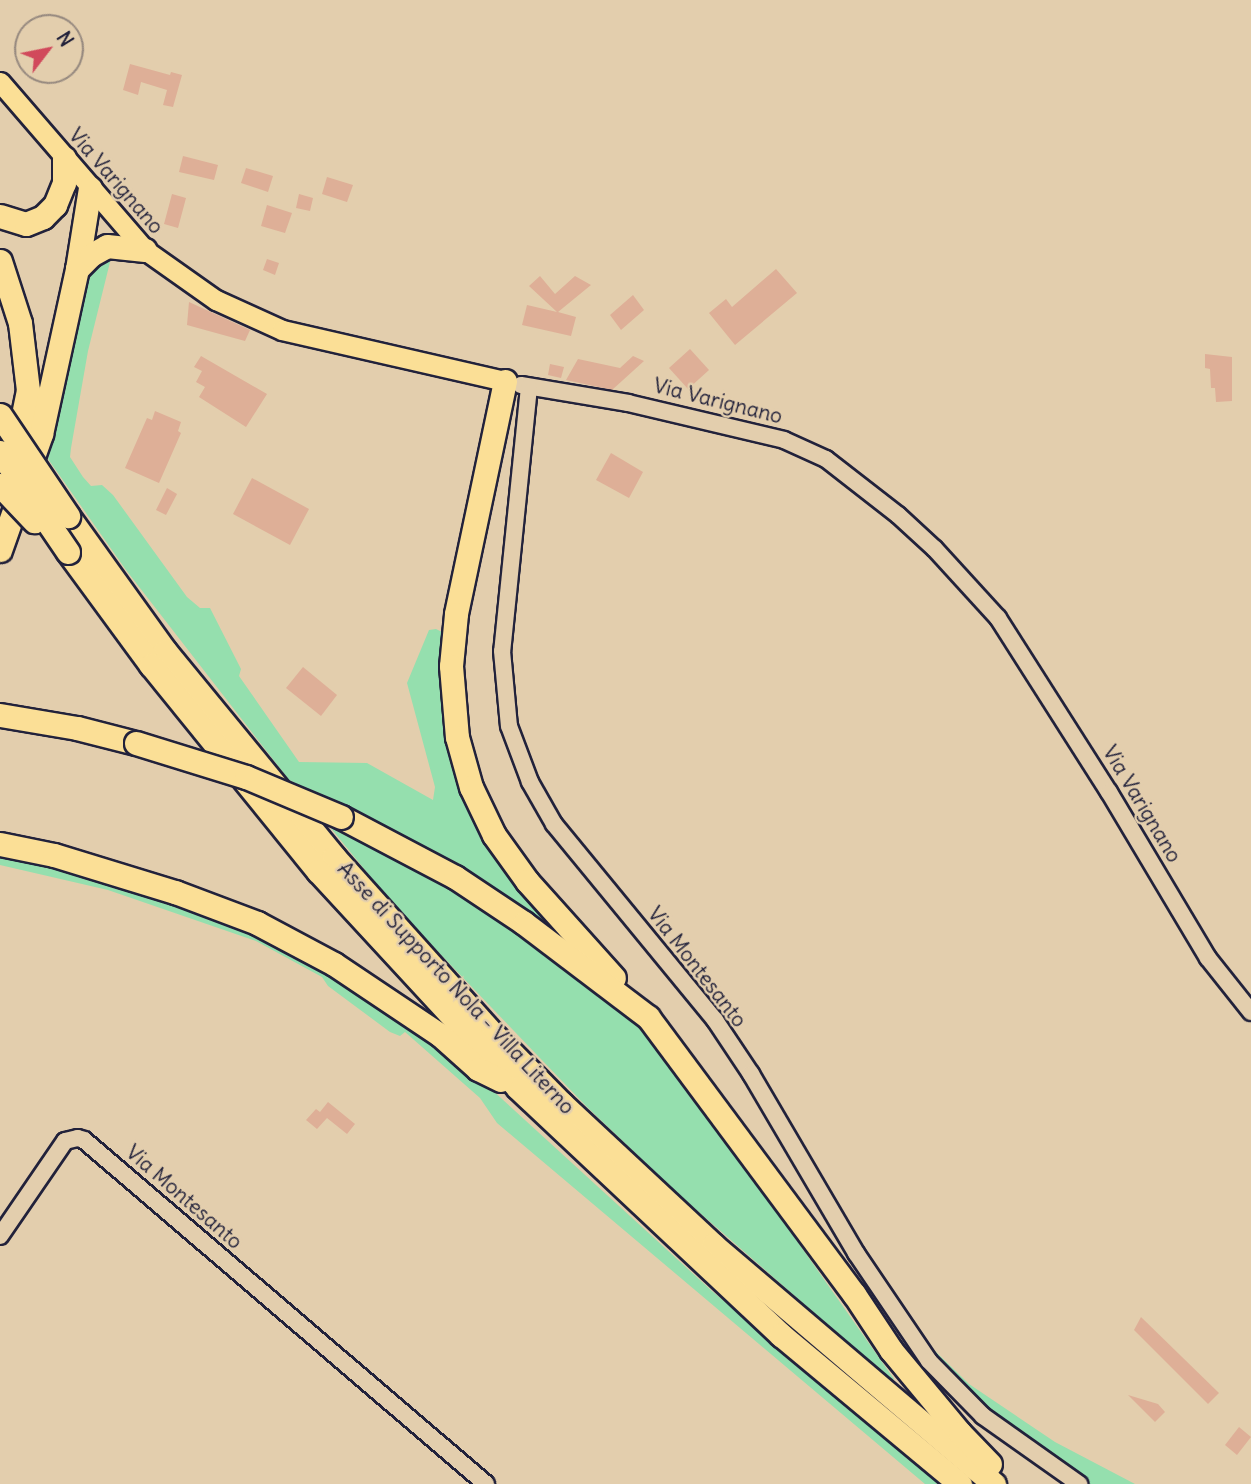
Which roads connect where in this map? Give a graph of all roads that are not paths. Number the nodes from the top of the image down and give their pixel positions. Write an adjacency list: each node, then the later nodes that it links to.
1 (0, 82): 2 (main road, Via Varignano)
2 (64, 158): 3 (main road, Via Varignano); 4 (highway)
3 (90, 188): 5 (main road, Via Varignano); 7 (highway)
4 (0, 216)
5 (145, 250): 7 (highway); 8 (main road, Via Varignano)
6 (0, 261): 13 (highway)
7 (77, 269): 14 (highway)
8 (505, 381): 9 (street, Via Varignano); 19 (highway)
9 (529, 387): 18 (street, Via Varignano); 26 (street, Via Montesanto)
10 (0, 415): 24 (highway, Asse di Supporto Nola - Villa Literno, bridge)
11 (0, 452): 15 (highway, Asse di Supporto Nola - Villa Literno, bridge)
12 (0, 485): 15 (highway, bridge)
13 (0, 504)
14 (0, 550)
15 (68, 552): 20 (highway, Asse di Supporto Nola - Villa Literno)
16 (0, 715): 19 (highway, bridge)
17 (0, 844): 20 (highway)
18 (1251, 1012)
19 (648, 1017): 25 (highway)
20 (518, 1088): 23 (highway, Asse di Supporto Nola - Villa Literno)
21 (0, 1236): 22 (street, Via Montesanto)
22 (485, 1484)
23 (960, 1484)
24 (994, 1484)
25 (1010, 1484)
26 (1079, 1484)

